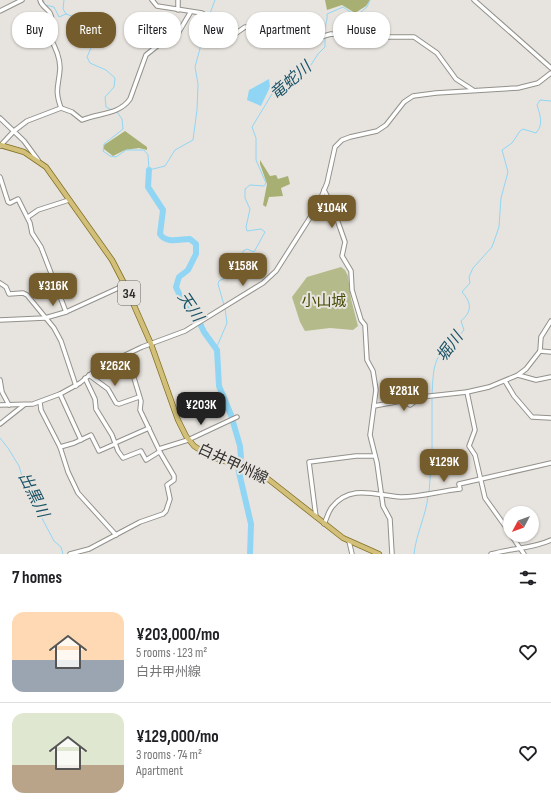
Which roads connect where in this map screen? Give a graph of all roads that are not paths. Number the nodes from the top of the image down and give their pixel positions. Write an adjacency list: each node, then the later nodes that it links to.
1 (22, 0): 7 (street)
2 (40, 0): 15 (street)
3 (152, 0): 6 (street)
4 (178, 0): 6 (street)
5 (474, 0): 12 (street)
6 (178, 10): 8 (street)
7 (0, 11)
8 (189, 13)
9 (189, 15): 15 (street)
10 (238, 31): 14 (street)
11 (551, 60): 12 (street)
12 (550, 67)
13 (551, 73): 14 (street)
14 (474, 90): 21 (street)
15 (61, 108): 17 (street)
16 (0, 118): 17 (street)
17 (14, 131): 18 (street); 19 (street)
18 (1, 146): 19 (main road, 白井甲州線 / 34)
19 (38, 160): 22 (main road, 白井甲州線 / 34)
20 (0, 177): 23 (street)
21 (324, 190): 30 (street); 48 (street)
22 (69, 200): 23 (street); 25 (main road, 白井甲州線 / 34)
23 (28, 217): 26 (street)
24 (0, 283): 27 (street)
25 (125, 286): 26 (street); 30 (main road, 白井甲州線 / 34)
26 (66, 312): 27 (street)
27 (45, 318): 28 (street); 40 (street)
28 (0, 320)
29 (551, 321): 31 (street)
30 (151, 344): 33 (street); 54 (main road, 白井甲州線 / 34)
31 (540, 351): 32 (street); 35 (street)
32 (551, 352)
33 (127, 355): 34 (street); 43 (street)
34 (89, 375): 37 (street); 43 (street)
35 (518, 376): 36 (street); 39 (street)
36 (551, 377)
37 (85, 378): 40 (street); 55 (street)
38 (0, 380): 46 (street)
39 (505, 381): 41 (street); 50 (street)
40 (76, 386): 42 (street)
41 (467, 392): 48 (street); 60 (street)
42 (60, 394): 44 (street); 53 (street)
43 (139, 397): 52 (street)
44 (40, 402): 47 (street); 56 (street)
45 (0, 405): 46 (street)
46 (9, 405): 47 (street)
47 (24, 405): 51 (street)
48 (374, 406): 58 (street)
49 (237, 417): 54 (street)
50 (551, 418)
51 (0, 424)
52 (149, 428): 55 (street); 57 (street)
53 (81, 440): 55 (street); 56 (street)
54 (188, 440): 57 (street); 62 (main road, 白井甲州線 / 34)
55 (115, 444): 57 (street)
56 (60, 447): 65 (street)
57 (159, 450): 65 (street)
58 (375, 456): 61 (street); 62 (street)
59 (551, 463): 60 (street)
60 (481, 479): 61 (street); 63 (street)
61 (380, 493): 64 (street); 73 (street)
62 (316, 517): 64 (main road, 白井甲州線 / 34)
63 (503, 523)
64 (324, 524): 67 (main road, 白井甲州線 / 34)
65 (116, 534): 70 (street)
66 (551, 540): 69 (street)
67 (349, 541): 71 (street); 72 (main road, 白井甲州線 / 34)
68 (517, 542): 69 (street)
69 (522, 549): 74 (street); 75 (street)
70 (70, 554)
71 (352, 554)
72 (380, 554)
73 (392, 554)
74 (491, 554)
75 (524, 554)

